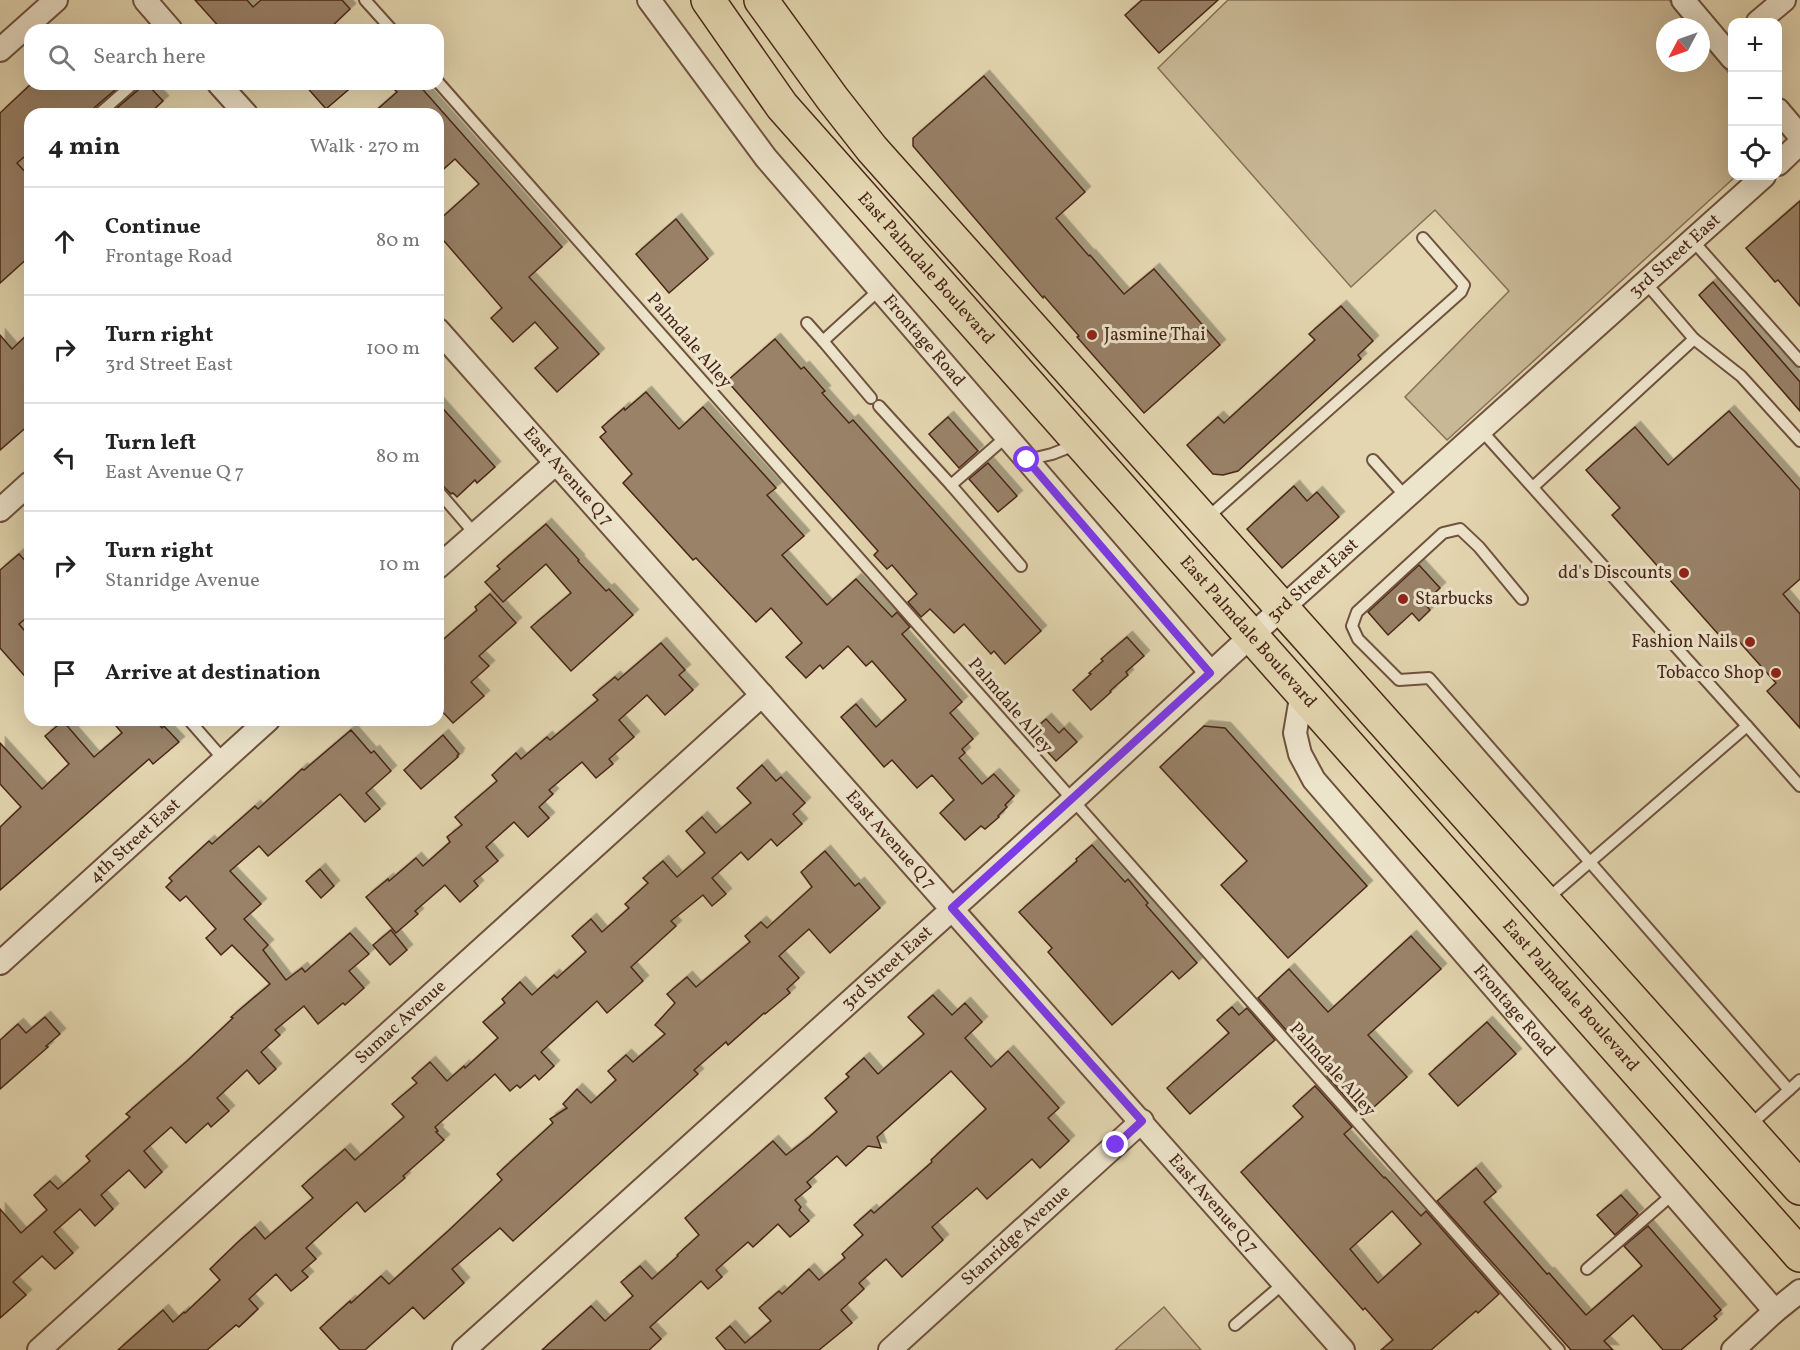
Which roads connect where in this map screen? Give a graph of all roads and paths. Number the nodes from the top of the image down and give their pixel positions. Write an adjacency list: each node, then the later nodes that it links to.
1 (56, 0): 10 (street)
2 (145, 0): 11 (street)
3 (365, 0): 12 (lane)
4 (649, 0): 29 (street, Frontage Road)
5 (708, 0): 38 (highway, East Palmdale Boulevard)
6 (761, 0): 48 (highway)
7 (1683, 0): 14 (street)
8 (1784, 0): 9 (street)
9 (1763, 18)
10 (29, 24)
11 (166, 24)
12 (387, 24)
13 (24, 29): 15 (street)
14 (1728, 49)
15 (0, 50)
16 (444, 89): 63 (lane, Palmdale Alley)
17 (126, 90): 19 (lane)
18 (224, 90): 20 (street)
19 (106, 108)
20 (241, 108)
21 (1782, 115): 22 (street)
22 (1800, 136)
23 (1800, 143): 24 (street)
24 (1782, 160)
25 (1760, 180): 27 (street, 3rd Street East)
26 (1423, 238): 48 (lane)
27 (1693, 241): 28 (street, 3rd Street East); 34 (lane)
28 (1645, 282): 32 (lane); 35 (street, 3rd Street East)
29 (879, 290): 33 (lane); 36 (street, Frontage Road)
30 (807, 323): 33 (lane)
31 (444, 337): 41 (street, East Avenue Q 7)
32 (1694, 339): 37 (lane); 43 (lane)
33 (823, 341): 42 (lane)
34 (1800, 362)
35 (1481, 430): 43 (lane); 45 (street, 3rd Street East)
36 (1006, 437): 39 (street, Frontage Road); 42 (lane)
37 (1800, 441)
38 (1081, 442): 39 (lane); 54 (highway, East Palmdale Boulevard)
39 (1027, 460): 55 (street, Frontage Road)
40 (1373, 460): 45 (lane)
41 (556, 463): 49 (street); 57 (street, East Avenue Q 7)
42 (951, 485): 51 (lane)
43 (1533, 487): 60 (lane)
44 (24, 488): 47 (street)
45 (1406, 497): 53 (street, 3rd Street East)
46 (444, 498): 49 (lane)
47 (0, 510)
48 (1205, 520): 53 (highway)
49 (475, 534): 50 (street)
50 (444, 562)
51 (1022, 566)
52 (1522, 599): 64 (lane)
53 (1282, 609): 54 (street, 3rd Street East); 65 (highway)
54 (1251, 636): 55 (street, 3rd Street East); 56 (highway, East Palmdale Boulevard)
55 (1210, 673): 63 (street, 3rd Street East)
56 (1302, 692): 73 (street, Frontage Road); 74 (highway, East Palmdale Boulevard)
57 (762, 695): 66 (street, East Avenue Q 7); 80 (street, Sumac Avenue)
58 (194, 726): 61 (lane)
59 (261, 726): 61 (street, 4th Street East)
60 (1747, 726): 62 (lane); 64 (lane)
61 (224, 760): 67 (street, 4th Street East)
62 (1800, 786)
63 (1072, 801): 66 (street, 3rd Street East); 84 (lane, Palmdale Alley)
64 (1590, 862): 65 (lane); 69 (lane)
65 (1544, 902): 71 (highway)
66 (952, 908): 70 (street, East Avenue Q 7); 81 (street, 3rd Street East)
67 (0, 963)
68 (1800, 1080): 69 (lane)
69 (1789, 1090): 71 (lane)
70 (1142, 1121): 76 (street, East Avenue Q 7); 82 (street, Stanridge Avenue)
71 (1746, 1128): 72 (highway)
72 (1800, 1188)
73 (1673, 1194): 75 (lane); 78 (street, Frontage Road)
74 (1800, 1256)
75 (1587, 1269)
76 (1284, 1283): 79 (lane); 83 (street, East Avenue Q 7)
77 (1800, 1291): 78 (street)
78 (1775, 1311): 85 (street)
79 (1235, 1325)
80 (39, 1350)
81 (464, 1350)
82 (890, 1350)
83 (1343, 1350)
84 (1559, 1350)
85 (1733, 1350)

